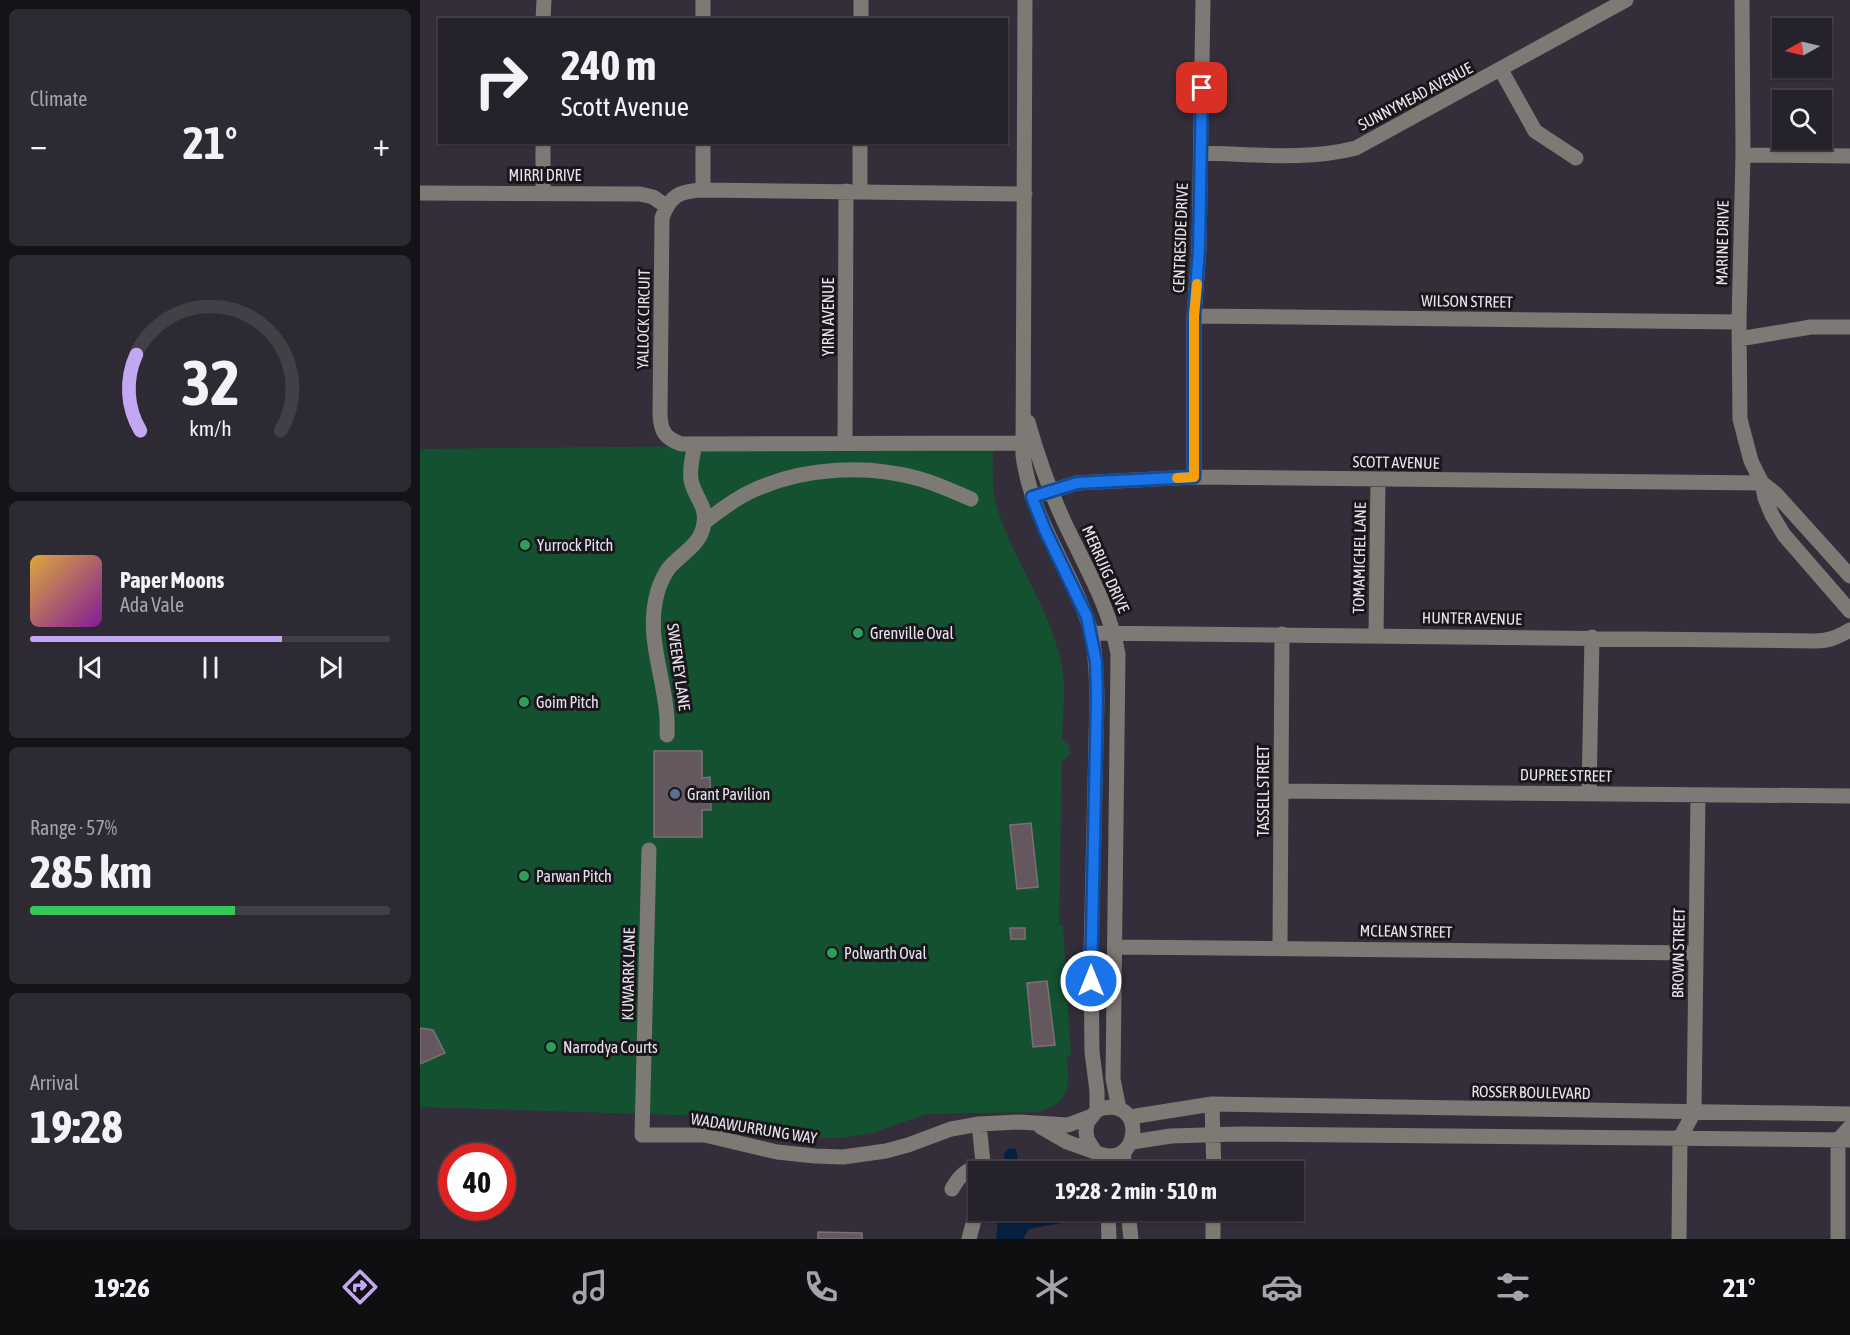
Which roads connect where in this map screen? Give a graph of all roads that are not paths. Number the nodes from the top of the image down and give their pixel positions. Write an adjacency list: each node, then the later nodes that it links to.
1 (543, 0): 8 (street)
2 (703, 0): 9 (street)
3 (861, 0): 10 (street)
4 (1025, 0): 23 (street, MERRIJIG DRIVE)
5 (1203, 0): 15 (street, CENTRESIDE DRIVE)
6 (1626, 0): 11 (street, SUNNYMEAD AVENUE)
7 (1742, 0): 16 (street, MARINE DRIVE)
8 (543, 18)
9 (703, 18)
10 (861, 18)
11 (1501, 70): 15 (street, SUNNYMEAD AVENUE); 18 (street)
12 (543, 144): 22 (street)
13 (703, 144): 19 (street)
14 (860, 144): 20 (street, YIRN AVENUE)
15 (1201, 153): 25 (street, CENTRESIDE DRIVE)
16 (1743, 155): 17 (street); 26 (street, MARINE DRIVE)
17 (1850, 156)
18 (1576, 158)
19 (703, 189): 20 (street); 24 (street)
20 (853, 191): 23 (street); 30 (street, YIRN AVENUE)
21 (420, 193): 22 (street, MIRRI DRIVE)
22 (543, 193): 24 (street, MIRRI DRIVE)
23 (1024, 194): 29 (street, MERRIJIG DRIVE)
24 (666, 206): 32 (street, YALLOCK CIRCUIT)
25 (1194, 316): 26 (street, WILSON STREET); 33 (street, CENTRESIDE DRIVE)
26 (1739, 322): 28 (street, MARINE DRIVE)
27 (1850, 327): 28 (street)
28 (1739, 339): 35 (street, MARINE DRIVE)
29 (1024, 410): 31 (street, MERRIJIG DRIVE); 36 (street, MERRIJIG DRIVE)
30 (845, 443): 31 (street, YALLOCK CIRCUIT); 32 (street, YALLOCK CIRCUIT)
31 (1022, 443): 37 (street, MERRIJIG DRIVE)
32 (695, 444): 39 (street)
33 (1194, 477): 34 (street, SCOTT AVENUE); 36 (street, SCOTT AVENUE)
34 (1378, 480): 35 (street, SCOTT AVENUE); 46 (street, TOMAMICHEL LANE)
35 (1762, 483): 40 (street, MARINE DRIVE); 41 (street, MARINE DRIVE)
36 (1051, 490): 37 (street, SCOTT AVENUE); 44 (street, MERRIJIG DRIVE)
37 (1032, 497): 43 (street, MERRIJIG DRIVE)
38 (971, 499): 39 (street)
39 (705, 522): 48 (street, SWEENEY LANE)
40 (1850, 576)
41 (1850, 611)
42 (1850, 630): 47 (street, HUNTER AVENUE)
43 (1091, 633): 44 (street, HUNTER AVENUE); 59 (street, MERRIJIG DRIVE)
44 (1114, 633): 45 (street, HUNTER AVENUE); 54 (street, MERRIJIG DRIVE)
45 (1282, 634): 46 (street, HUNTER AVENUE); 49 (street, TASSELL STREET)
46 (1376, 635): 47 (street, HUNTER AVENUE)
47 (1592, 638): 50 (street)
48 (667, 735)
49 (1281, 791): 50 (street, DUPREE STREET); 55 (street, TASSELL STREET)
50 (1589, 794): 51 (street, DUPREE STREET)
51 (1698, 795): 52 (street, DUPREE STREET); 56 (street, BROWN STREET)
52 (1850, 796)
53 (649, 850): 66 (street, KUWARRK LANE)
54 (1116, 947): 55 (street, MCLEAN STREET); 60 (street, MERRIJIG DRIVE)
55 (1280, 947): 56 (street, MCLEAN STREET)
56 (1696, 953): 58 (street, BROWN STREET)
57 (1212, 1104): 58 (street, ROSSER BOULEVARD); 60 (street, ROSSER BOULEVARD); 65 (street)
58 (1694, 1112): 61 (street, ROSSER BOULEVARD); 67 (street)
59 (1094, 1113): 60 (street); 63 (street, WADAWURRUNG WAY); 70 (street, MERRIJIG DRIVE)
60 (1124, 1113): 69 (street, MERRIJIG DRIVE)
61 (1850, 1114)
62 (979, 1124): 63 (street, WADAWURRUNG WAY); 66 (street, WADAWURRUNG WAY); 71 (street)
63 (1036, 1124): 70 (street, WADAWURRUNG WAY)
64 (1850, 1127): 68 (street)
65 (1214, 1134): 67 (street); 69 (street); 74 (street)
66 (642, 1135)
67 (1680, 1138): 68 (street); 85 (street)
68 (1844, 1140): 86 (street)
69 (1128, 1147): 70 (street); 73 (street, MERRIJIG DRIVE)
70 (1099, 1154): 72 (street, MERRIJIG DRIVE)
71 (983, 1161)
72 (1101, 1161)
73 (1125, 1161)
74 (1214, 1161)
75 (968, 1170): 76 (street)
76 (952, 1189)
77 (974, 1221): 81 (street)
78 (1108, 1221): 82 (street)
79 (1129, 1221): 83 (street)
80 (1213, 1221): 84 (street)
81 (969, 1239)
82 (1109, 1239)
83 (1131, 1239)
84 (1213, 1239)
85 (1679, 1239)
86 (1838, 1239)

